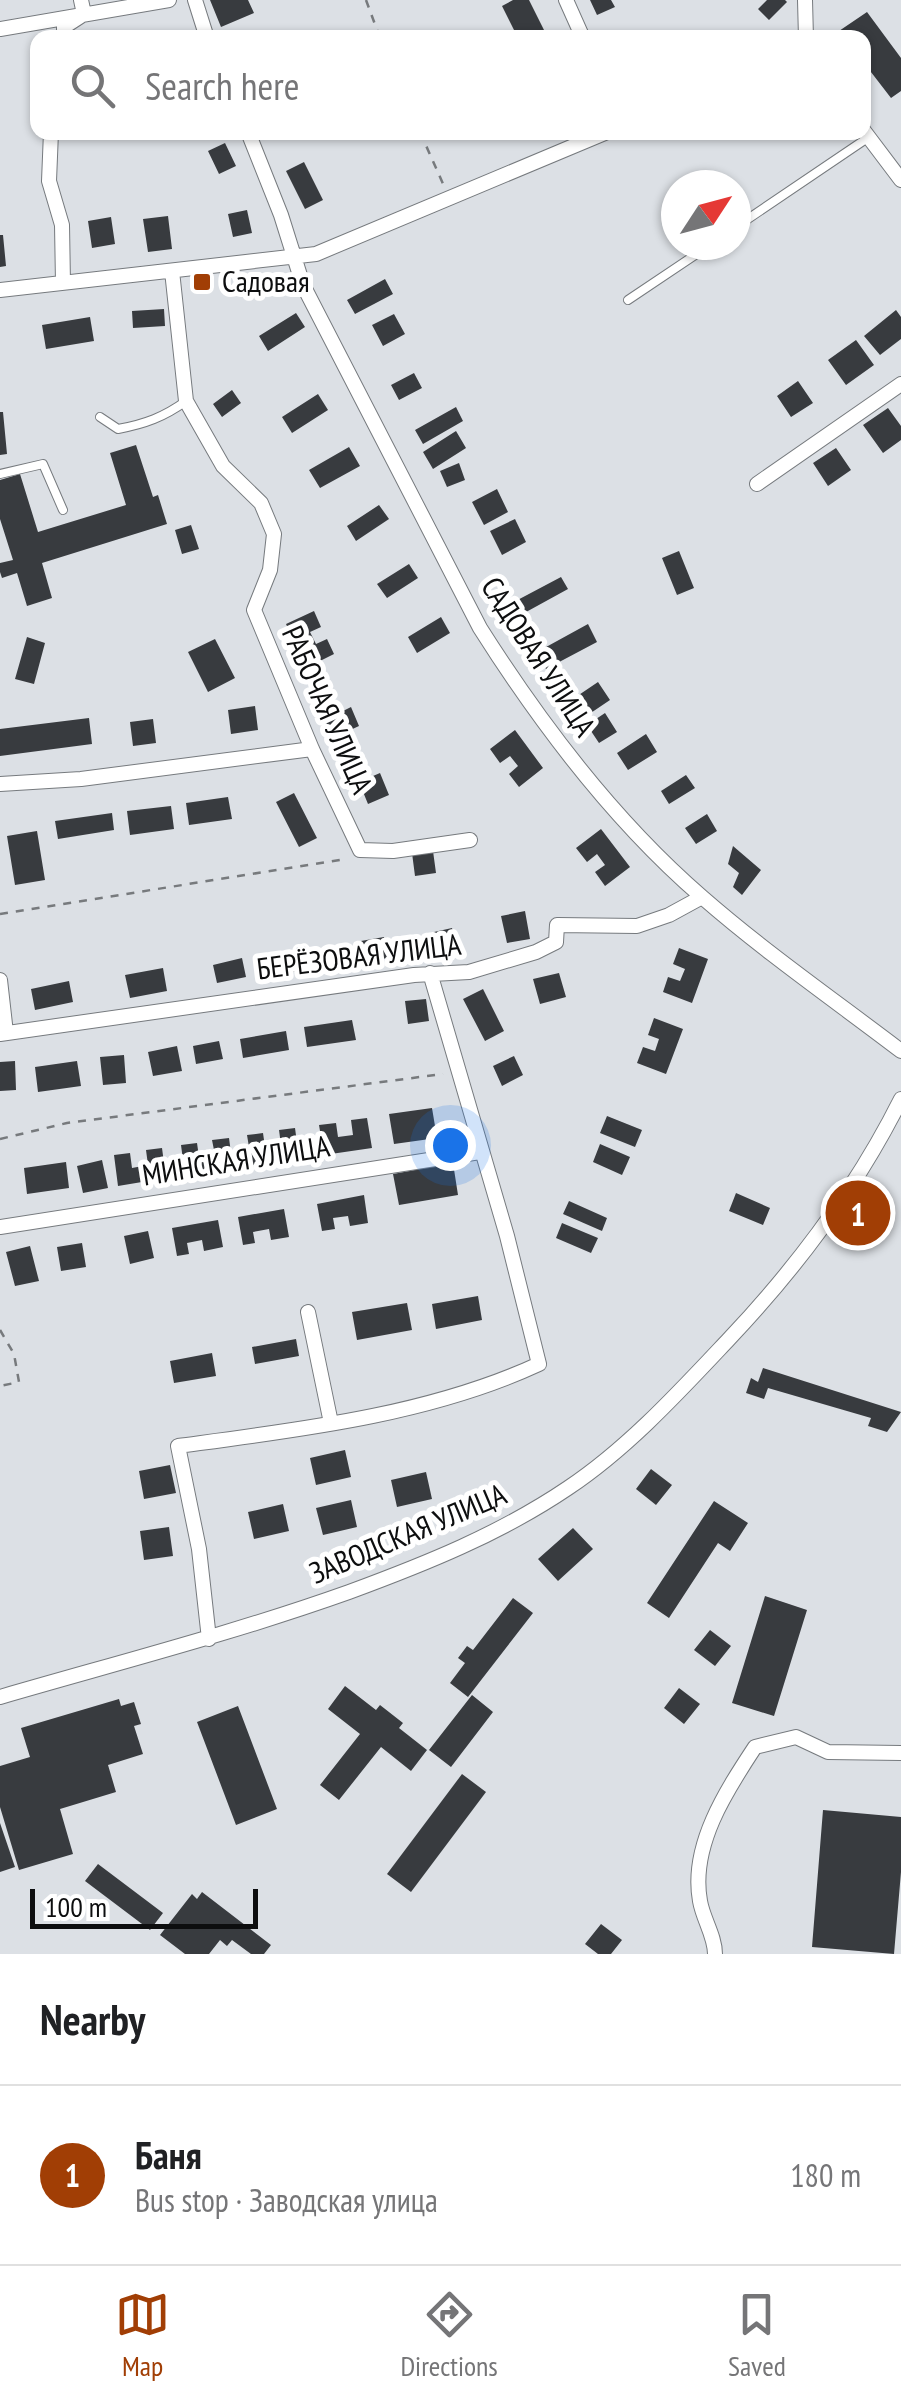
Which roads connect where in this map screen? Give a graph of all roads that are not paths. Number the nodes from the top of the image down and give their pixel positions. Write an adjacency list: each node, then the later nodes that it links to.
1 (170, 0): 5 (street)
2 (195, 0): 8 (street)
3 (566, 0): 9 (street)
4 (805, 0): 10 (street)
5 (83, 7): 6 (street); 7 (street)
6 (0, 29)
7 (64, 30)
8 (205, 30)
9 (579, 30)
10 (806, 30)
11 (51, 140): 21 (street)
12 (251, 140): 18 (street, САДОВАЯ УЛИЦА)
13 (588, 140): 18 (street)
14 (858, 140): 17 (lane)
15 (871, 140): 16 (street)
16 (901, 180)
17 (751, 216)
18 (293, 257): 20 (street); 33 (street, САДОВАЯ УЛИЦА)
19 (688, 260): 23 (lane)
20 (172, 271): 21 (street); 25 (street, РАБОЧАЯ УЛИЦА)
21 (64, 283): 22 (street)
22 (0, 290)
23 (628, 300)
24 (901, 384): 28 (street)
25 (186, 401): 26 (lane); 30 (street, РАБОЧАЯ УЛИЦА)
26 (100, 416)
27 (0, 474): 29 (lane)
28 (756, 484)
29 (63, 510)
30 (312, 749): 31 (street); 32 (street, РАБОЧАЯ УЛИЦА)
31 (0, 784)
32 (470, 840)
33 (702, 897): 34 (street, БЕРЁЗОВАЯ УЛИЦА); 37 (street, САДОВАЯ УЛИЦА)
34 (430, 973): 36 (street, БЕРЁЗОВАЯ УЛИЦА); 39 (street)
35 (0, 980): 36 (street)
36 (3, 1034)
37 (901, 1050)
38 (901, 1099): 43 (street, ЗАВОДСКАЯ УЛИЦА)
39 (480, 1152): 40 (street, МИНСКАЯ УЛИЦА); 42 (street)
40 (0, 1227)
41 (308, 1312): 42 (street)
42 (331, 1423): 43 (street)
43 (209, 1639): 44 (street, ЗАВОДСКАЯ УЛИЦА)
44 (0, 1697)
45 (901, 1753): 46 (street)
46 (715, 1954)

